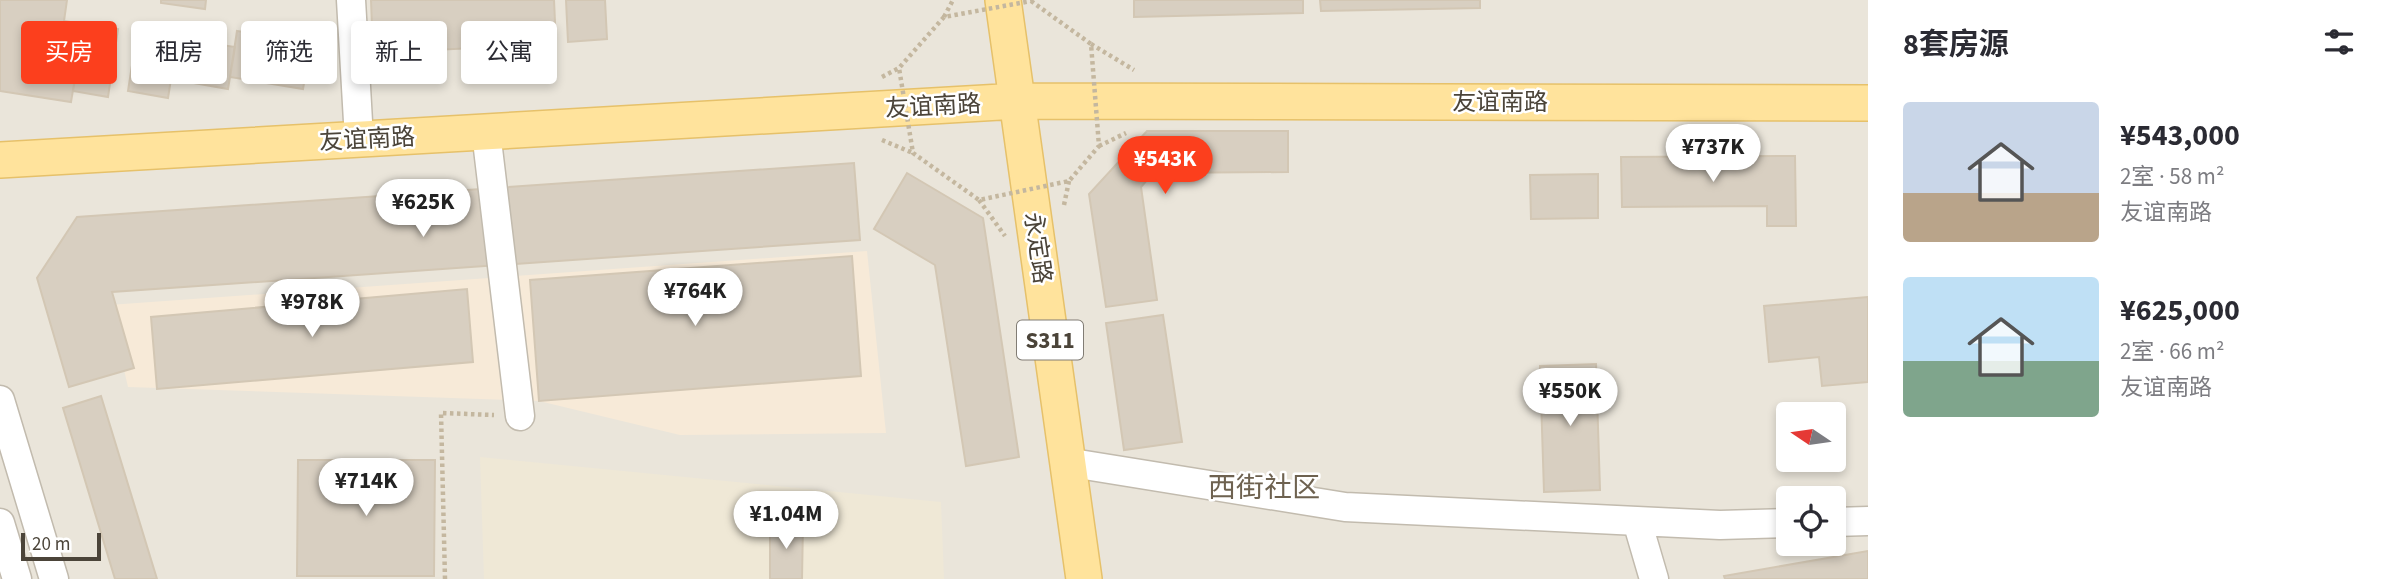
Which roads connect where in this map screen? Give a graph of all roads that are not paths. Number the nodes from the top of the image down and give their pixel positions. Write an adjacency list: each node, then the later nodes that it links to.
1 (351, 0): 6 (street)
2 (1003, 0): 3 (main road, 永定路 / S311)
3 (1018, 101): 4 (main road, 友谊南路); 5 (main road, 友谊南路); 10 (main road, 永定路 / S311)
4 (1868, 103)
5 (486, 132): 6 (main road, 友谊南路); 9 (street)
6 (359, 139): 7 (main road, 友谊南路)
7 (0, 160)
8 (2, 413): 17 (street)
9 (520, 416)
10 (1066, 462): 11 (street); 18 (main road, 永定路 / S311)
11 (1637, 521): 15 (street); 19 (street)
12 (1868, 521): 13 (street)
13 (1846, 522)
14 (0, 523): 16 (street)
15 (1776, 523)
16 (17, 579)
17 (54, 579)
18 (1084, 579)
19 (1654, 579)

